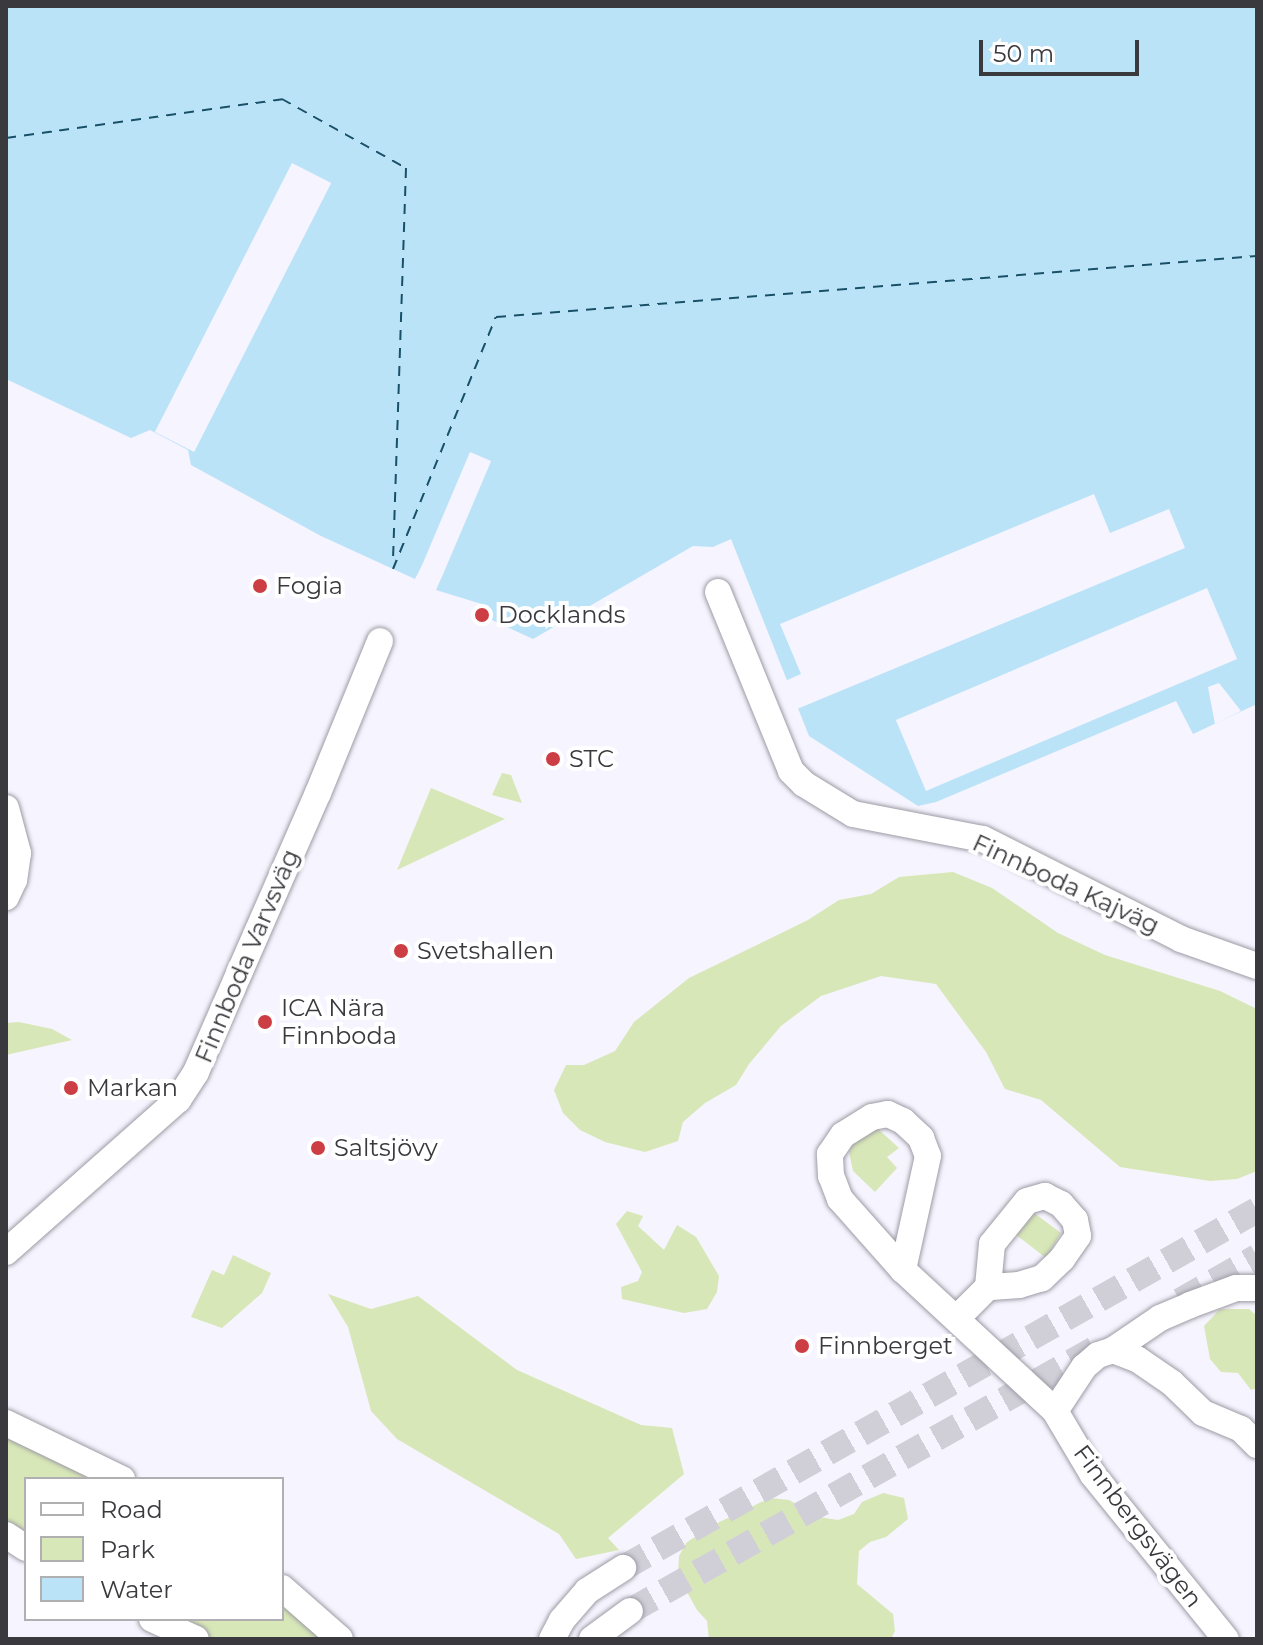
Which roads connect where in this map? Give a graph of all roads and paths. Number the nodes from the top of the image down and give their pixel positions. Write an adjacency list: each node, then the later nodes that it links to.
1 (718, 592): 5 (street, Finnboda Kajväg)
2 (380, 641): 6 (street, Finnboda Varvsväg)
3 (6, 808): 4 (street)
4 (6, 897)
5 (1257, 966)
6 (6, 1252)
7 (903, 1270): 7 (street, Finnbergsvägen); 10 (street, Finnbergsvägen)
8 (988, 1287): 10 (street)
9 (1257, 1288): 11 (street)
10 (957, 1318): 12 (street, Finnbergsvägen)
11 (1113, 1350): 12 (street); 14 (street)
12 (1055, 1411): 26 (street, Finnbergsvägen)
13 (6, 1423): 15 (street)
14 (1252, 1430)
15 (118, 1477)
16 (6, 1535): 17 (street)
17 (24, 1547)
18 (623, 1568): 24 (street)
19 (284, 1590): 23 (street)
20 (630, 1611): 25 (street)
21 (156, 1621): 22 (street)
22 (196, 1639)
23 (340, 1639)
24 (552, 1639)
25 (592, 1639)
26 (1226, 1639)

